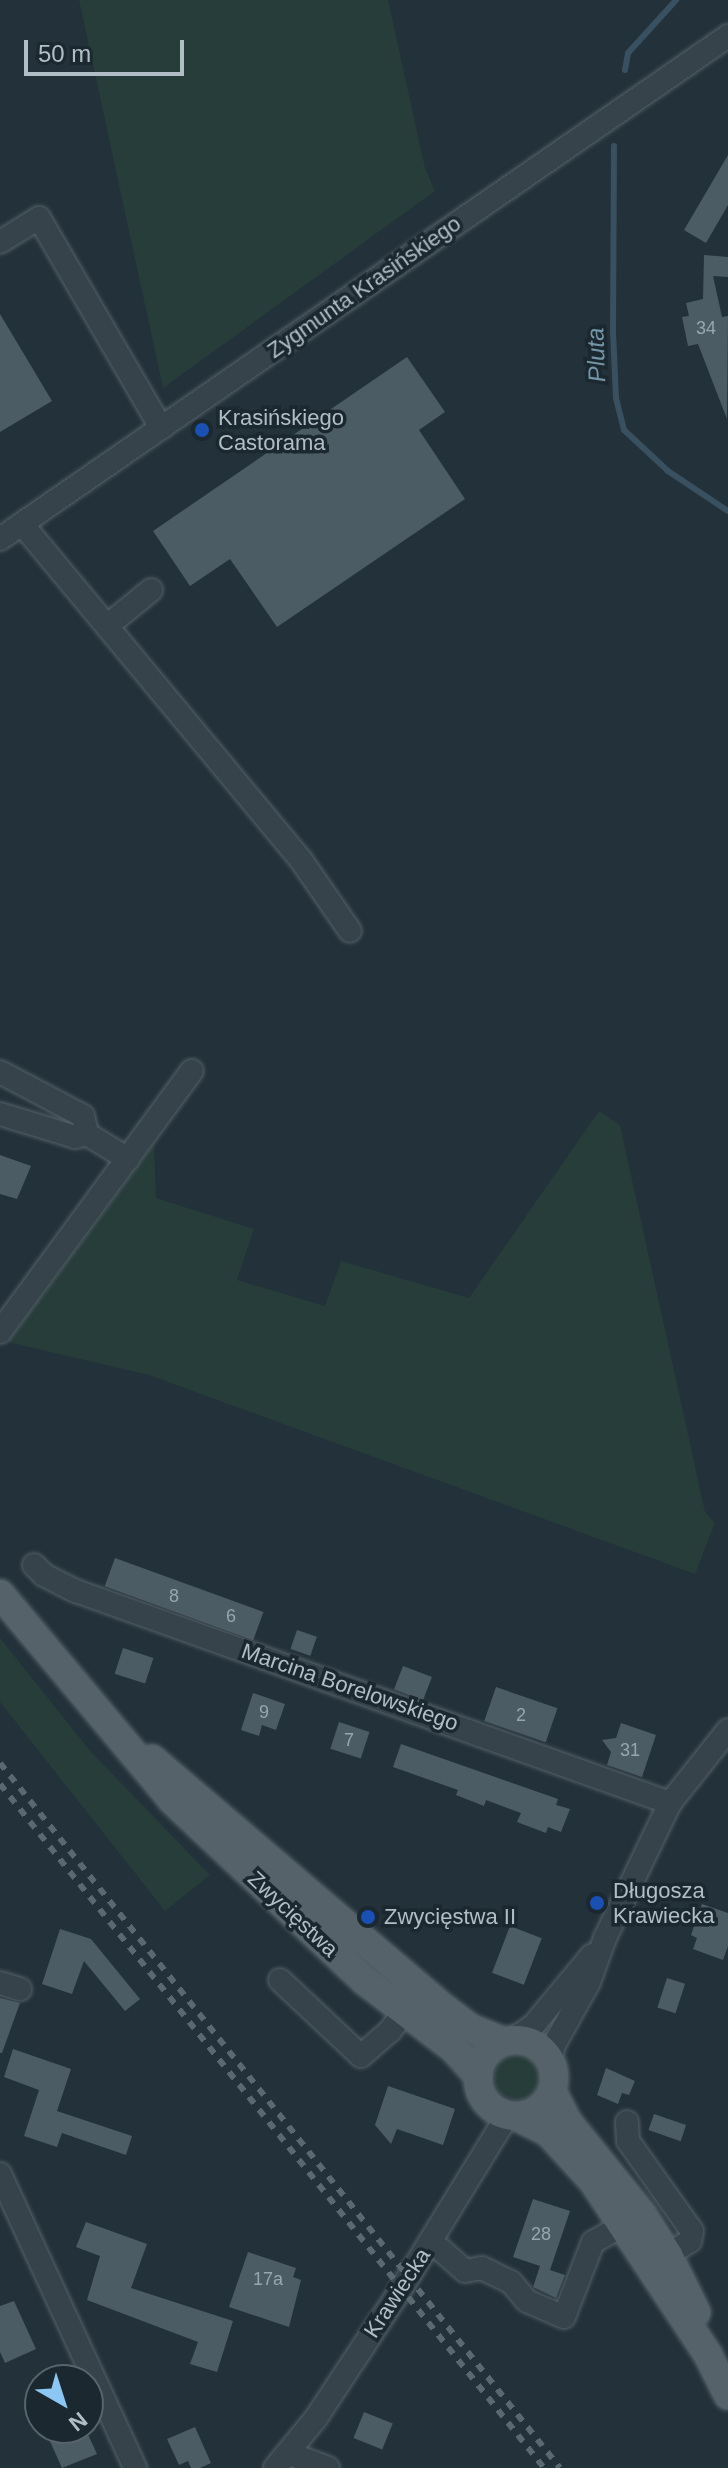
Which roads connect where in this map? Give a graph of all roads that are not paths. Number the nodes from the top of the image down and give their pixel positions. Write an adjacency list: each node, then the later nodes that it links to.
1 (728, 36): 3 (street, Zygmunta Krasińskiego)
2 (0, 242): 3 (street)
3 (161, 428): 4 (street, Zygmunta Krasińskiego)
4 (22, 524): 5 (street, Zygmunta Krasińskiego); 7 (street)
5 (0, 539)
6 (151, 590): 7 (street)
7 (107, 626): 8 (street)
8 (350, 931)
9 (192, 1071): 13 (street)
10 (0, 1072): 12 (street)
11 (0, 1114): 12 (street)
12 (87, 1134): 13 (street)
13 (128, 1159): 14 (street)
14 (0, 1332)
15 (34, 1565): 19 (street, Marcina Borelowskiego)
16 (0, 1594): 18 (main road, Zwycięstwa)
17 (728, 1730): 19 (street)
18 (122, 1737): 22 (main road, Zwycięstwa); 23 (main road, Zwycięstwa)
19 (670, 1803): 20 (street)
20 (605, 1938): 23 (street); 24 (street)
21 (280, 1980): 22 (street)
22 (404, 2012): 25 (main road, Zwycięstwa)
23 (508, 2041): 24 (main road); 25 (main road)
24 (550, 2062): 26 (main road)
25 (478, 2076): 27 (main road)
26 (552, 2091): 27 (main road); 32 (main road)
27 (512, 2116): 30 (main road); 31 (street, Krawiecka)
28 (627, 2122): 32 (street)
29 (0, 2174): 36 (street)
30 (624, 2225): 31 (street); 33 (main road)
31 (431, 2241): 35 (street, Krawiecka)
32 (668, 2255): 33 (main road)
33 (708, 2355): 34 (main road)
34 (728, 2395)
35 (280, 2464): 37 (street)
36 (135, 2467)
37 (328, 2468)

